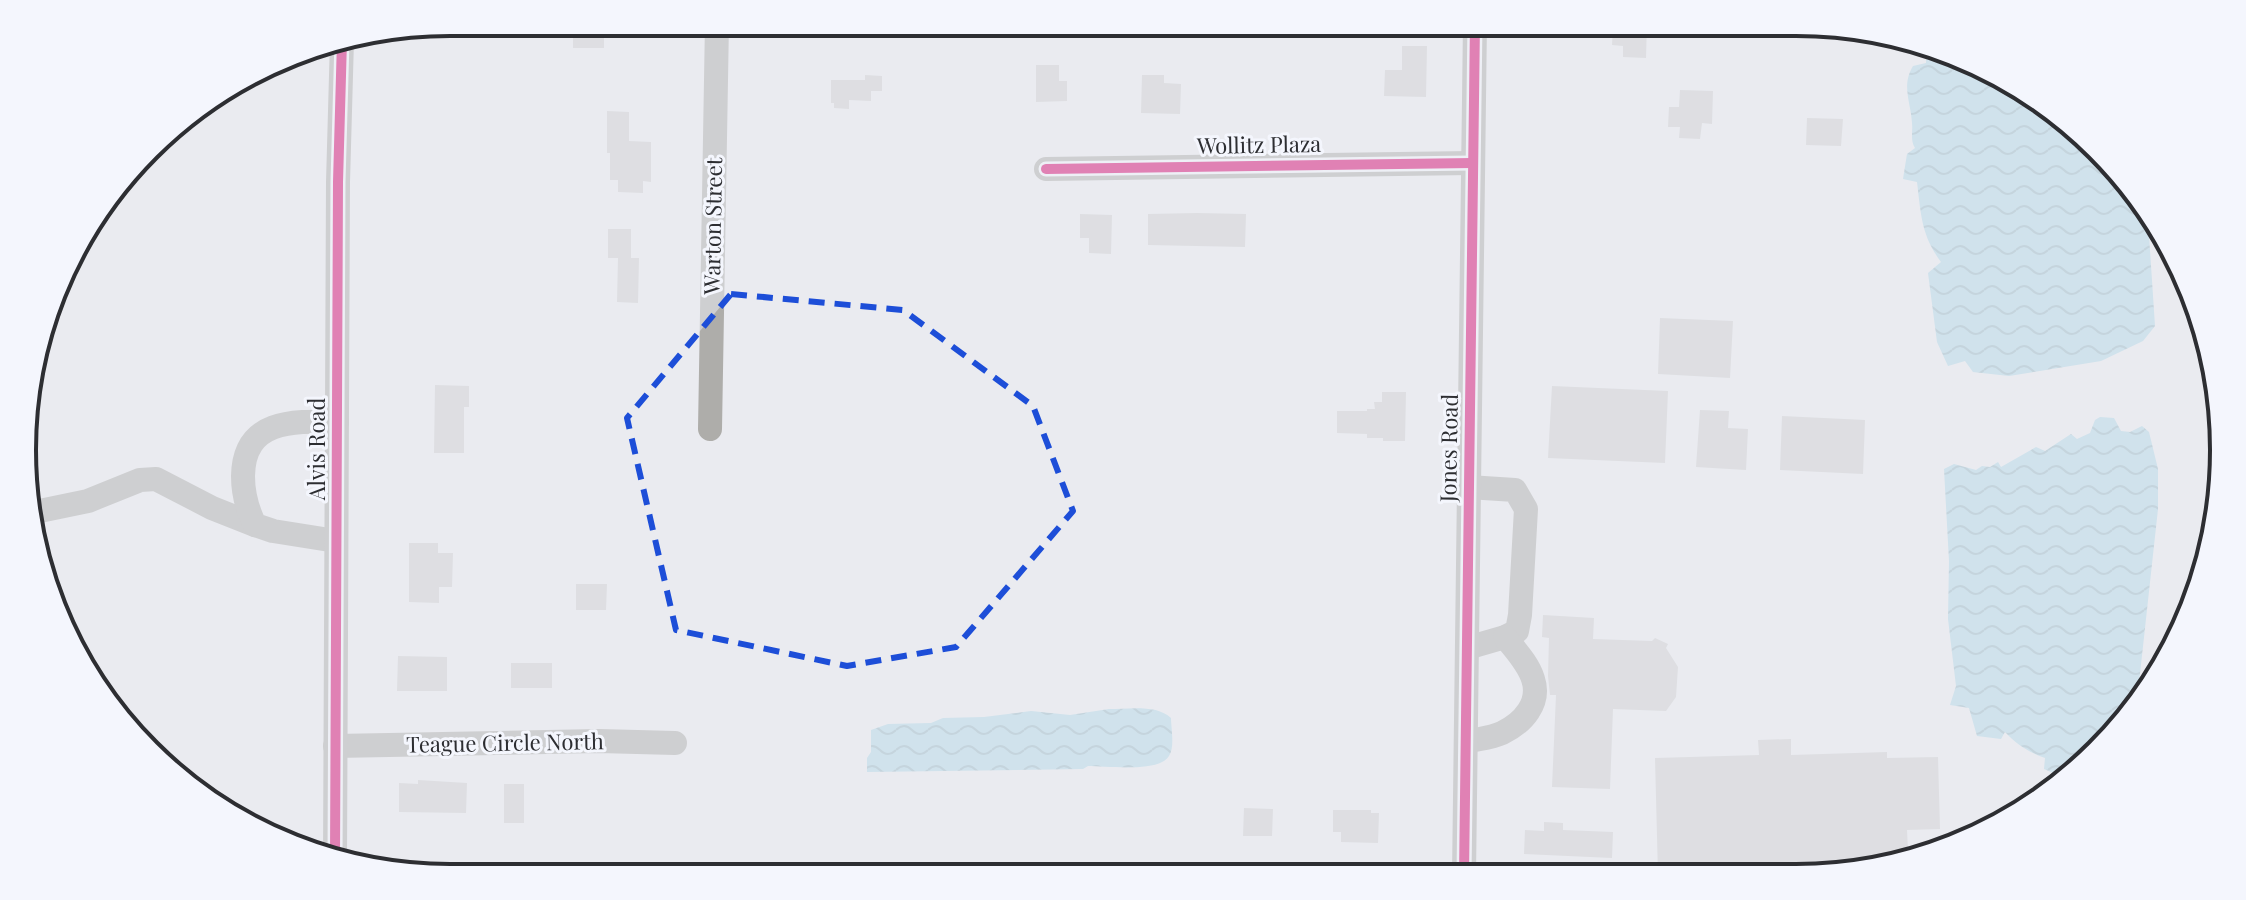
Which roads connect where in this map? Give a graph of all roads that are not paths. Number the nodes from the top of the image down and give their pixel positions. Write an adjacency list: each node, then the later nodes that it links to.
1 (717, 36): 7 (street, Warton Street)
2 (1475, 36): 4 (street, Jones Road)
3 (342, 50): 6 (street, Alvis Road)
4 (1472, 163): 5 (street, Wollitz Plaza); 8 (street, Jones Road)
5 (1046, 169)
6 (337, 422): 10 (street); 11 (street, Alvis Road)
7 (710, 429)
8 (1468, 487): 12 (street); 13 (street, Jones Road)
9 (41, 511): 10 (street)
10 (255, 525): 11 (street)
11 (336, 541): 16 (street, Alvis Road)
12 (1505, 637): 13 (street); 14 (street)
13 (1467, 648): 14 (street, Jones Road)
14 (1466, 742): 18 (street, Jones Road)
15 (675, 743): 16 (street, Teague Circle North)
16 (335, 746): 17 (street, Alvis Road)
17 (335, 848)
18 (1464, 864)

